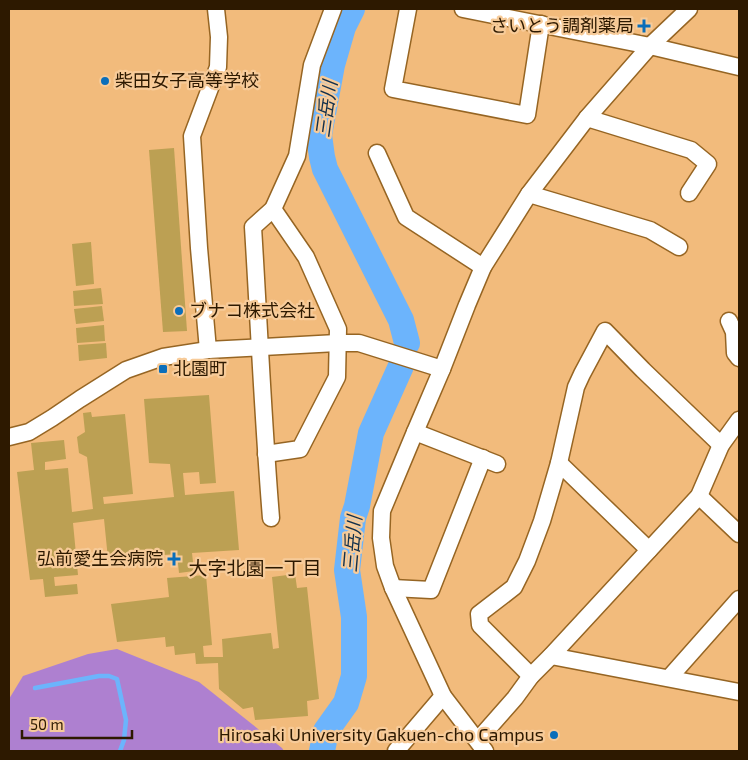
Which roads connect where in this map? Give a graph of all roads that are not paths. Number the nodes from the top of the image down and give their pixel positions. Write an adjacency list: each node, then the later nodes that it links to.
1 (216, 9): 20 (street)
2 (333, 9): 14 (street)
3 (408, 9): 7 (street)
4 (463, 9): 6 (street)
5 (690, 9): 8 (street)
6 (519, 14): 7 (street)
7 (541, 24): 8 (street)
8 (650, 46): 9 (street); 10 (street)
9 (739, 67)
10 (587, 118): 12 (street); 13 (street)
11 (377, 153): 16 (street)
12 (689, 193)
13 (529, 194): 15 (street); 16 (street)
14 (273, 209): 18 (street); 19 (street)
15 (679, 247)
16 (483, 267): 22 (street)
17 (729, 322): 21 (street)
18 (337, 343): 19 (street); 22 (street); 27 (street)
19 (261, 348): 20 (street); 27 (street)
20 (208, 350): 25 (street)
21 (739, 358)
22 (442, 370): 24 (street)
23 (739, 420): 26 (street)
24 (415, 432): 33 (street); 33 (street)
25 (9, 437)
26 (721, 445): 28 (street); 29 (street)
27 (266, 454): 30 (street)
28 (560, 464): 32 (street); 36 (street)
29 (699, 496): 31 (street); 32 (street)
30 (270, 518)
31 (739, 534)
32 (649, 550): 35 (street)
33 (393, 588): 39 (street)
34 (739, 599): 37 (street)
35 (551, 656): 36 (street); 37 (street)
36 (531, 676): 40 (street)
37 (669, 678): 38 (street)
38 (739, 692)
39 (443, 696): 40 (street); 41 (street)
40 (481, 746)
41 (396, 751)

